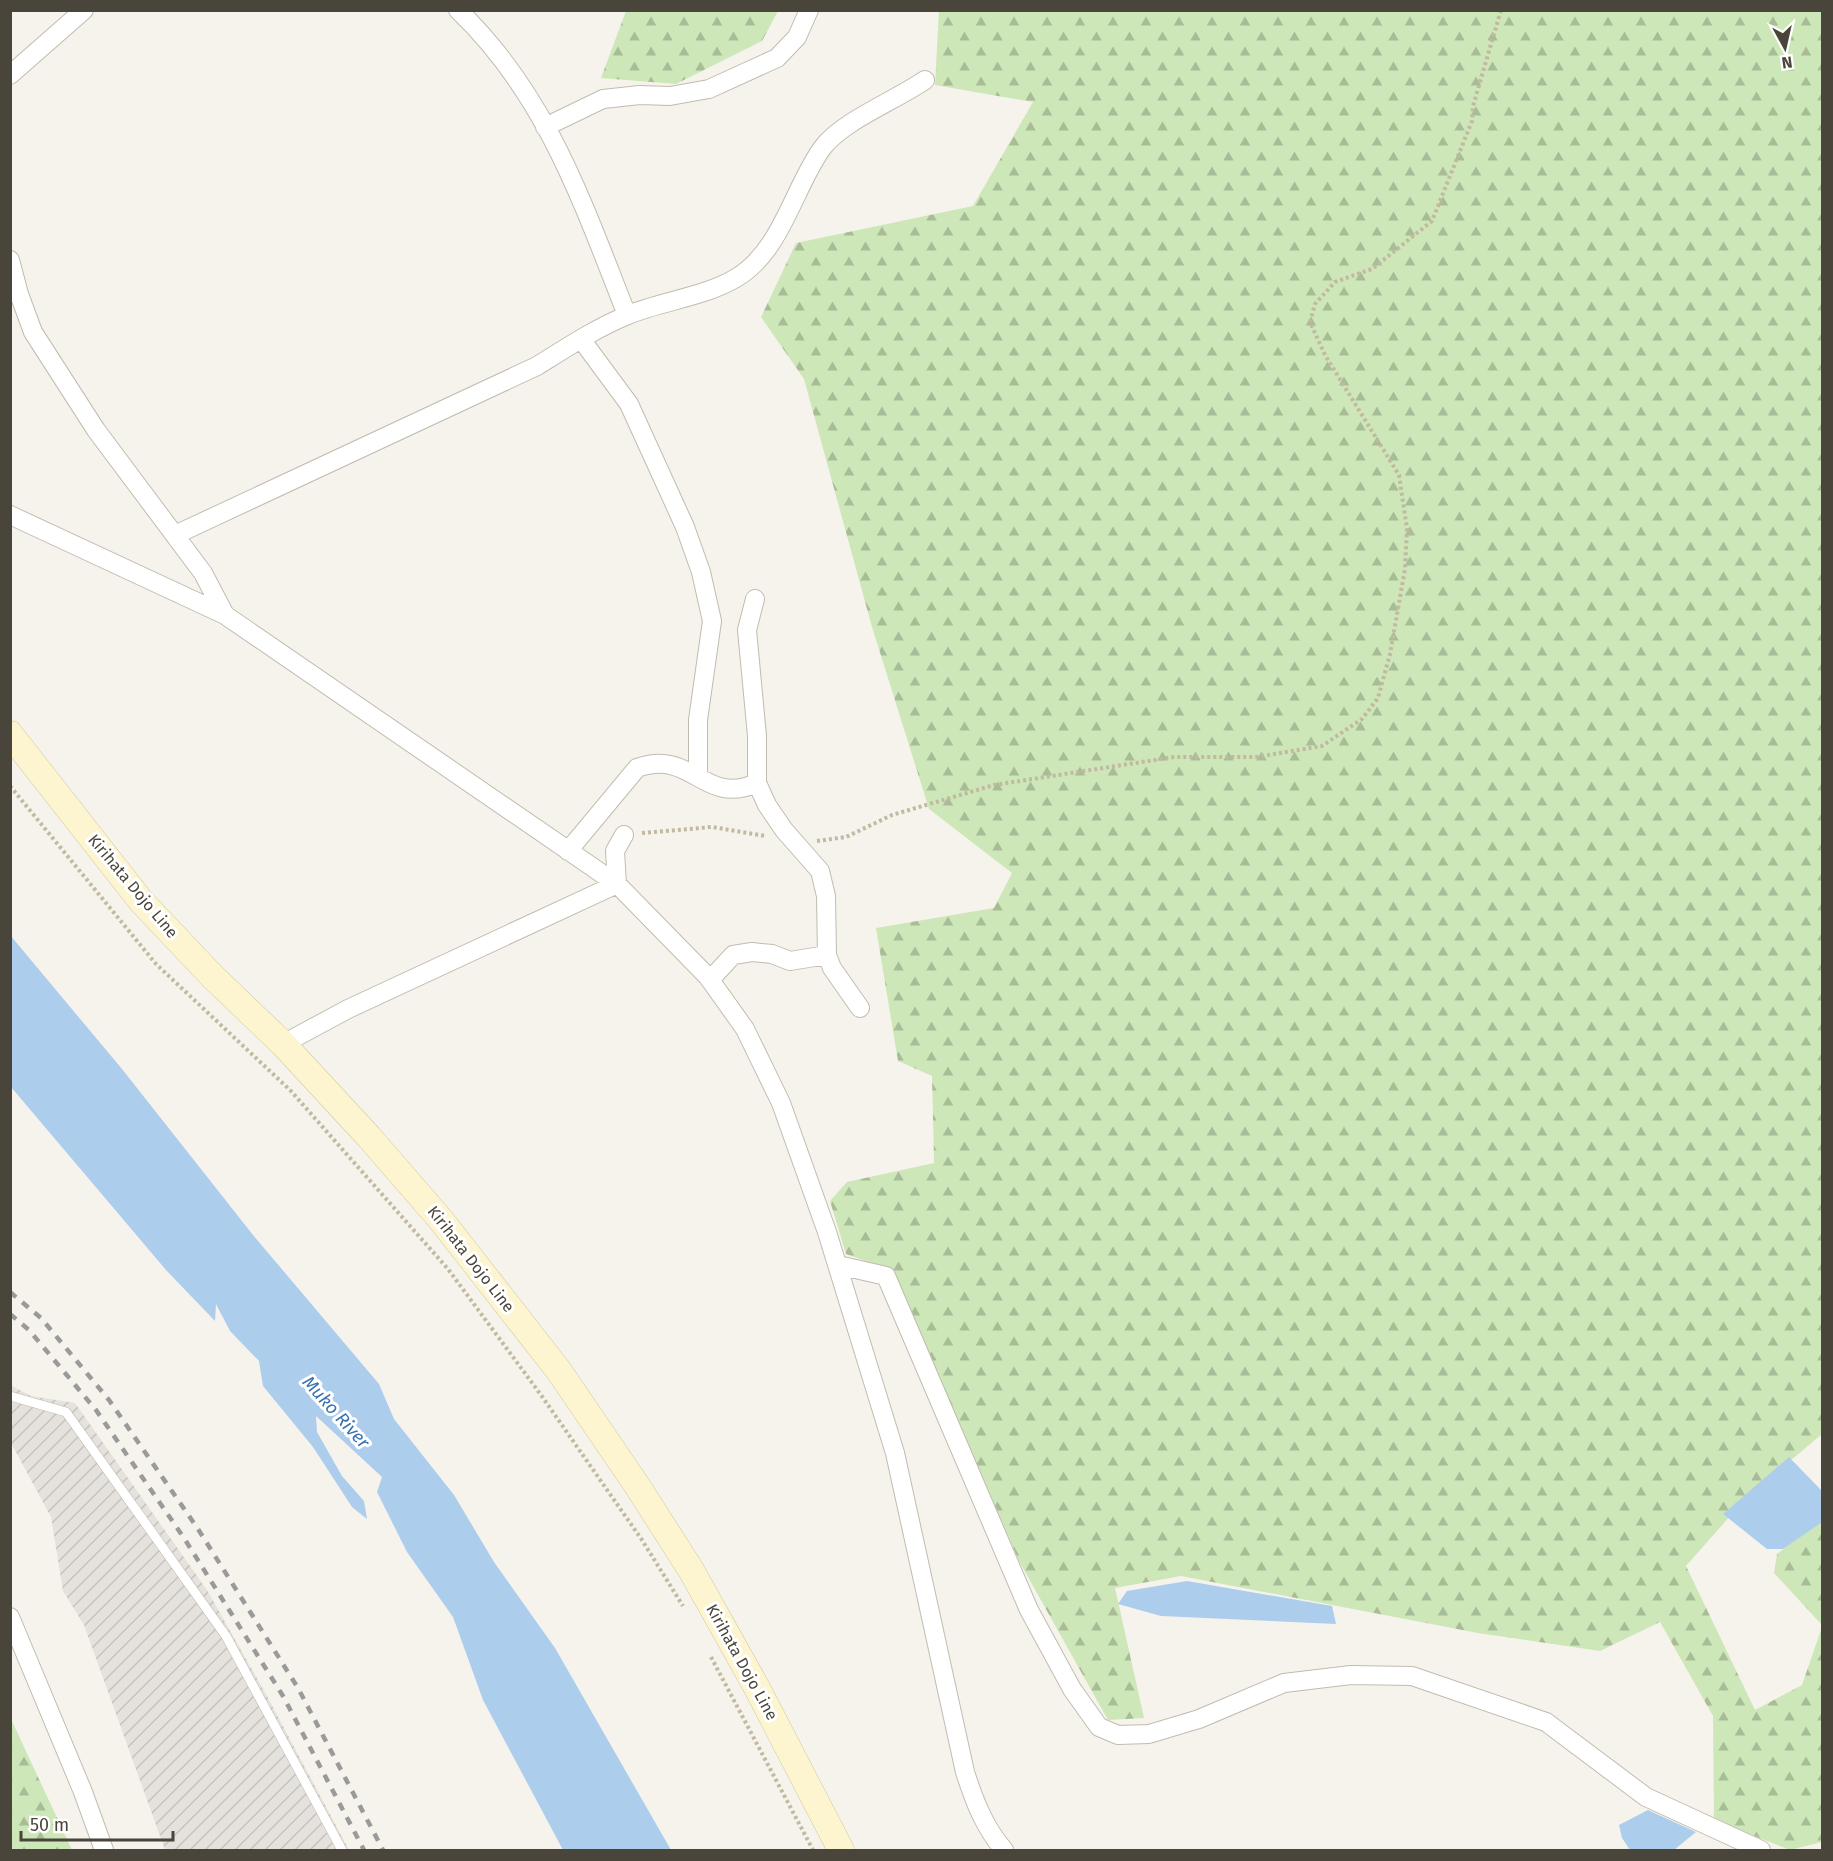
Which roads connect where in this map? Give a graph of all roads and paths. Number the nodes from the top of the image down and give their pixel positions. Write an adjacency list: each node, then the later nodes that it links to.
1 (84, 10): 5 (street)
2 (458, 10): 7 (street)
3 (809, 10): 7 (street)
4 (1501, 10): 21 (path)
5 (10, 75)
6 (925, 80): 9 (street)
7 (545, 127): 9 (street)
8 (10, 260): 12 (street)
9 (627, 315): 10 (street)
10 (581, 339): 12 (street); 16 (street)
11 (10, 515): 14 (street)
12 (175, 535): 14 (street)
13 (755, 600): 17 (street)
14 (225, 615): 22 (street)
15 (10, 734): 27 (main road, Kirihata Dojo Line)
16 (698, 775): 17 (street); 22 (street)
17 (757, 783): 24 (street)
18 (10, 786): 30 (path)
19 (624, 835): 20 (path); 23 (street)
20 (769, 837)
21 (814, 841)
22 (568, 851): 23 (street)
23 (616, 884): 25 (street); 27 (street)
24 (827, 955): 25 (street); 26 (street)
25 (710, 980): 28 (street)
26 (860, 1008)
27 (283, 1044): 36 (main road, Kirihata Dojo Line)
28 (838, 1265): 37 (street); 38 (street)
29 (10, 1396): 34 (lane)
30 (688, 1614)
31 (10, 1617): 33 (street)
32 (710, 1654): 35 (path)
33 (104, 1851)
34 (342, 1851)
35 (813, 1851)
36 (841, 1851)
37 (1004, 1851)
38 (1761, 1851)

